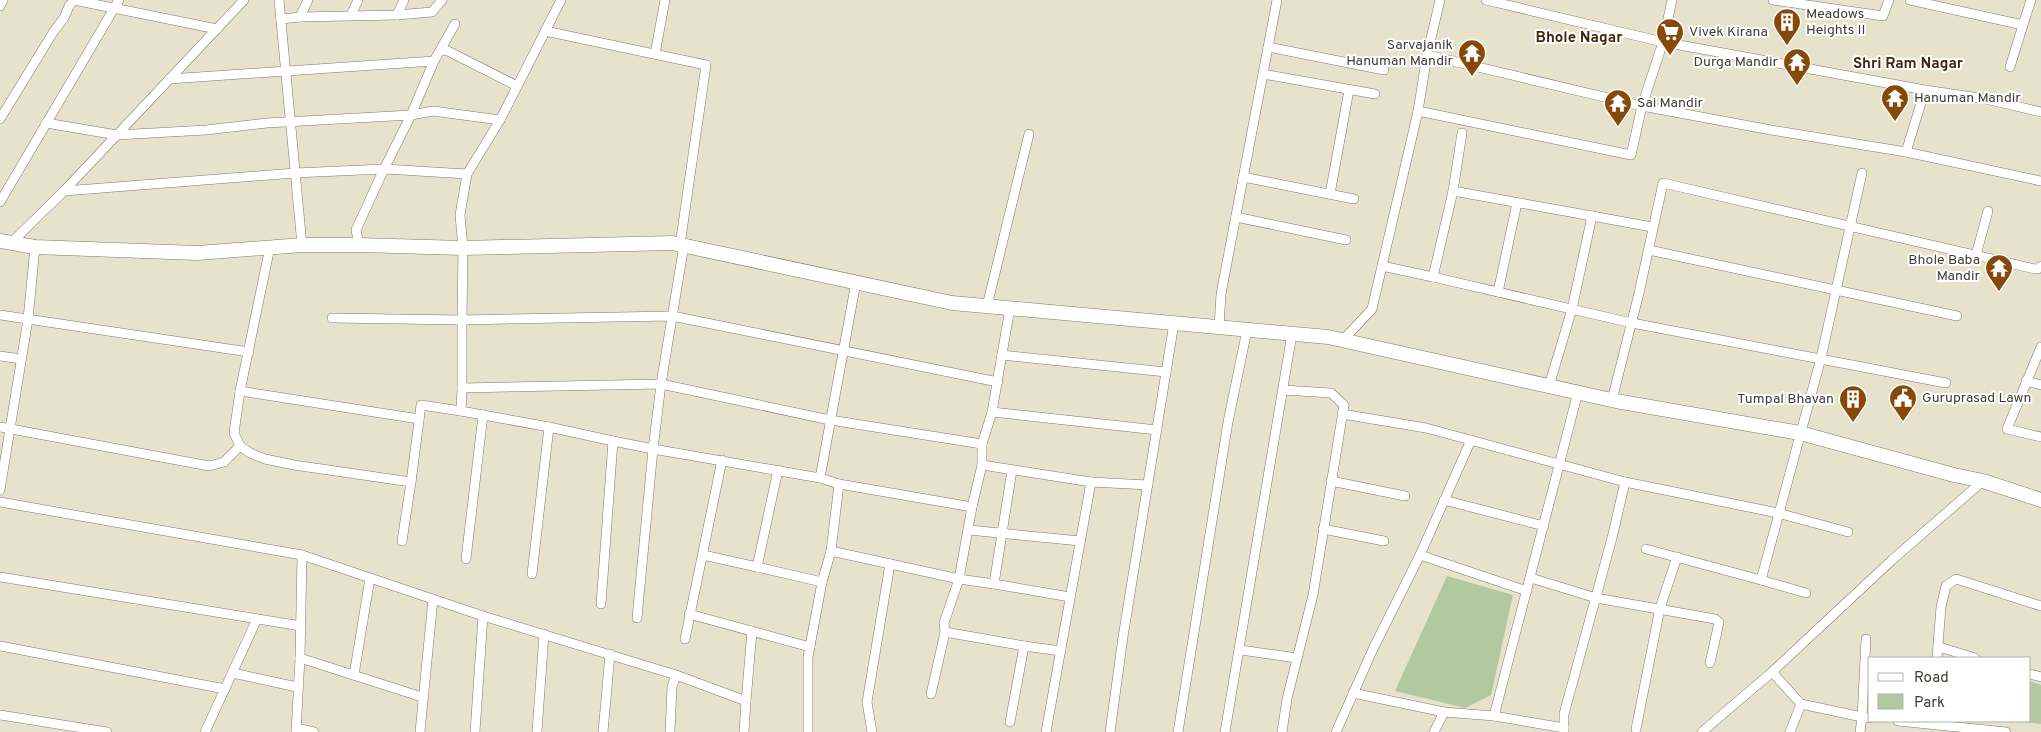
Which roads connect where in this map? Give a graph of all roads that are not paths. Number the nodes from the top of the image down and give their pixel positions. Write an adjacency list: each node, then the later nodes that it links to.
1 (3, 0): 20 (street)
2 (74, 0): 19 (street); 48 (street)
3 (244, 0): 27 (street)
4 (279, 0): 24 (street)
5 (308, 0): 23 (street)
6 (358, 0): 21 (street)
7 (404, 0): 22 (street)
8 (442, 0): 22 (street)
9 (561, 0): 28 (street)
10 (665, 0): 32 (street)
11 (1276, 0): 30 (street)
12 (1440, 0): 33 (street)
13 (1486, 0): 29 (street)
14 (1672, 0): 29 (street)
15 (1773, 0): 16 (street)
16 (1889, 0)
17 (1910, 0): 26 (street)
18 (2031, 0): 26 (street)
19 (117, 4): 27 (street); 51 (street)
20 (0, 6)
21 (351, 15): 22 (street); 23 (street)
22 (397, 15)
23 (300, 17): 24 (street)
24 (281, 20): 37 (street)
25 (455, 24): 31 (street)
26 (2024, 25): 35 (street)
27 (217, 29): 39 (street)
28 (545, 31): 32 (street); 40 (street)
29 (1663, 42): 42 (street); 44 (street)
30 (1268, 47): 36 (street); 38 (street)
31 (442, 50): 34 (street); 40 (street)
32 (655, 54): 77 (street)
33 (1427, 55): 44 (street); 45 (street)
34 (434, 61): 37 (street); 47 (street)
35 (2010, 67)
36 (1384, 70)
37 (286, 72): 39 (street); 50 (street)
38 (1262, 74): 41 (street); 60 (street)
39 (169, 79): 54 (street)
40 (517, 86): 49 (street)
41 (1349, 90): 43 (street); 64 (street)
42 (1925, 90): 46 (street); 55 (street)
43 (1375, 94)
44 (1642, 106): 45 (street); 55 (street)
45 (1418, 111): 83 (street)
46 (2041, 112)
47 (411, 115): 49 (street); 50 (street); 56 (street)
48 (0, 119)
49 (500, 120): 59 (street)
50 (290, 122): 54 (street); 57 (street)
51 (46, 123): 54 (street); 66 (street)
52 (1462, 133): 63 (street)
53 (1029, 134): 89 (street)
54 (117, 135): 62 (street)
55 (1906, 152): 61 (street)
56 (384, 169): 57 (street); 59 (street); 76 (street)
57 (295, 173): 62 (street); 75 (street)
58 (1862, 173): 71 (street)
59 (467, 174): 80 (street)
60 (1243, 177): 64 (street); 70 (street)
61 (2041, 181)
62 (64, 191): 74 (street)
63 (1453, 191): 67 (street); 85 (street)
64 (1330, 194): 65 (street)
65 (1354, 199)
66 (0, 202)
67 (1517, 203): 69 (street); 88 (street)
68 (1988, 211): 82 (street)
69 (1592, 216): 72 (street); 91 (street)
70 (1236, 217): 73 (street); 100 (street)
71 (1849, 226): 72 (street); 82 (street); 87 (street)
72 (1652, 227): 81 (street)
73 (1346, 240)
74 (6, 242): 78 (street)
75 (302, 245): 76 (street); 79 (street)
76 (359, 245): 80 (street)
77 (682, 245): 80 (street); 86 (street); 93 (street)
78 (34, 247): 79 (street); 96 (street)
79 (270, 247): 105 (street)
80 (463, 248): 97 (street)
81 (1649, 250): 87 (street); 99 (street)
82 (1976, 255): 84 (street)
83 (1382, 266): 85 (street); 103 (street)
84 (2041, 266)
85 (1433, 277): 88 (street)
86 (856, 282): 89 (street); 106 (street)
87 (1836, 289): 94 (street); 109 (street)
88 (1498, 292): 91 (street)
89 (988, 306): 90 (street)
90 (1010, 308): 98 (street); 107 (street)
91 (1572, 309): 99 (street); 117 (street)
92 (0, 315): 96 (street)
93 (672, 316): 97 (street); 106 (street); 115 (street)
94 (1958, 316)
95 (332, 318): 97 (street)
96 (28, 319): 105 (street); 110 (street)
97 (462, 320): 118 (street)
98 (1174, 323): 100 (street); 111 (street)
99 (1632, 323): 109 (street); 122 (street)
100 (1219, 327): 101 (street)
101 (1247, 330): 102 (street); 249 (street)
102 (1292, 334): 103 (street); 119 (street)
103 (1343, 340): 117 (street)
104 (2041, 347): 112 (street)
105 (248, 352): 120 (street)
106 (843, 352): 113 (street); 128 (street)
107 (1002, 355): 111 (street); 113 (street)
108 (0, 356): 110 (street)
109 (1821, 358): 114 (street); 133 (street)
110 (21, 359): 131 (street)
111 (1166, 372): 132 (street)
112 (2026, 381): 116 (street); 134 (street)
113 (998, 382): 124 (street)
114 (1946, 383)
115 (661, 384): 118 (street); 128 (street); 139 (street)
116 (2041, 385)
117 (1549, 386): 121 (street)
118 (462, 388): 123 (street)
119 (1283, 390): 125 (street); 207 (street)
120 (240, 391): 127 (street); 138 (street)
121 (1578, 392): 122 (street); 142 (street)
122 (1612, 400): 133 (street)
123 (461, 411): 126 (street); 127 (street)
124 (992, 412): 132 (street); 137 (street)
125 (1342, 414): 135 (street); 146 (street)
126 (483, 415): 130 (street); 174 (street)
127 (419, 420): 148 (street)
128 (830, 420): 137 (street); 145 (street)
129 (0, 427): 131 (street)
130 (549, 427): 136 (street); 177 (street)
131 (11, 429): 138 (street); 153 (street)
132 (1157, 430): 152 (street)
133 (1800, 433): 147 (street); 159 (street)
134 (2041, 437)
135 (1471, 440): 142 (street); 155 (street)
136 (613, 441): 139 (street); 190 (street)
137 (982, 444): 141 (street)
138 (240, 446): 148 (street)
139 (653, 449): 140 (street); 195 (street)
140 (722, 460): 143 (street); 171 (street)
141 (982, 465): 144 (street); 158 (street)
142 (1560, 465): 150 (street); 160 (street)
143 (778, 470): 145 (street); 176 (street)
144 (1012, 470): 149 (street); 163 (street)
145 (820, 478): 151 (street)
146 (1331, 481): 154 (street); 161 (street)
147 (1983, 481): 156 (street); 215 (street)
148 (411, 482): 166 (street)
149 (1091, 482): 152 (street); 165 (street)
150 (1625, 482): 159 (street); 188 (street)
151 (839, 484): 158 (street); 169 (street)
152 (1148, 485): 248 (street)
153 (0, 490)
154 (1405, 496)
155 (1444, 500): 160 (street); 172 (street)
156 (2041, 500)
157 (0, 502): 170 (street)
158 (972, 507): 162 (street)
159 (1778, 513): 164 (street); 182 (street)
160 (1544, 526): 180 (street)
161 (1323, 529): 167 (street); 213 (street)
162 (969, 530): 163 (street); 181 (street)
163 (1001, 532): 165 (street); 184 (street)
164 (1848, 532)
165 (1080, 540): 187 (street)
166 (402, 541)
167 (1384, 541)
168 (1646, 549): 173 (street)
169 (831, 551): 175 (street); 183 (street)
170 (302, 555): 179 (street); 197 (street)
171 (703, 555): 176 (street); 193 (street)
172 (1420, 555): 185 (street); 221 (street)
173 (1677, 556): 182 (street); 192 (street)
174 (466, 559)
175 (890, 564): 181 (street); 246 (street)
176 (757, 567): 183 (street)
177 (532, 574)
178 (0, 577): 196 (street)
179 (370, 578): 189 (street); 217 (street)
180 (1531, 578): 185 (street); 188 (street)
181 (959, 579): 184 (street); 199 (street)
182 (1761, 580): 186 (street)
183 (822, 582): 205 (street)
184 (994, 584): 187 (street)
185 (1527, 591): 228 (street)
186 (1806, 593)
187 (1070, 597): 208 (street)
188 (1596, 598): 192 (street); 235 (street)
189 (432, 599): 194 (street); 223 (street)
190 (601, 604)
191 (2041, 606): 206 (street)
192 (1660, 608): 214 (street); 233 (street)
193 (690, 614): 198 (street); 201 (street)
194 (483, 616): 200 (street); 240 (street)
195 (637, 618)
196 (257, 619): 197 (street); 216 (street)
197 (301, 626): 212 (street)
198 (752, 631): 205 (street); 224 (street)
199 (944, 632): 204 (street); 222 (street)
200 (544, 634): 209 (street); 241 (street)
201 (685, 639)
202 (1866, 639): 229 (street)
203 (0, 646): 220 (street)
204 (1024, 646): 208 (street); 230 (street)
205 (810, 647): 245 (street)
206 (1938, 647): 210 (street); 211 (street)
207 (1240, 650): 213 (street); 250 (street)
208 (1061, 651): 247 (street)
209 (610, 654): 218 (street); 242 (street)
210 (1937, 657)
211 (1972, 657)
212 (300, 658): 217 (street); 219 (street)
213 (1297, 658): 251 (street)
214 (1710, 663)
215 (1772, 672): 225 (street); 254 (street)
216 (233, 673): 219 (street); 220 (street)
217 (354, 675): 223 (street)
218 (676, 675): 224 (street); 243 (street)
219 (297, 687): 234 (street)
220 (225, 689): 237 (street)
221 (1353, 693): 226 (street); 252 (street)
222 (931, 694)
223 (422, 697): 239 (street)
224 (746, 701): 244 (street)
225 (1801, 704): 229 (street); 255 (street)
226 (1444, 712): 228 (street); 253 (street)
227 (0, 715): 236 (street)
228 (1494, 716): 235 (street)
229 (1866, 718): 256 (street)
230 (1010, 722)
231 (1904, 722): 232 (street)
232 (1929, 726): 257 (street)
233 (1636, 729)
234 (296, 730): 238 (street)
235 (1564, 730)
236 (107, 732)
237 (205, 732)
238 (314, 732)
239 (420, 732)
240 (474, 732)
241 (537, 732)
242 (604, 732)
243 (670, 732)
244 (744, 732)
245 (808, 732)
246 (872, 732)
247 (1046, 732)
248 (1110, 732)
249 (1178, 732)
250 (1226, 732)
251 (1282, 732)
252 (1336, 732)
253 (1434, 732)
254 (1702, 732)
255 (1790, 732)
256 (1860, 732)
257 (2006, 732)

